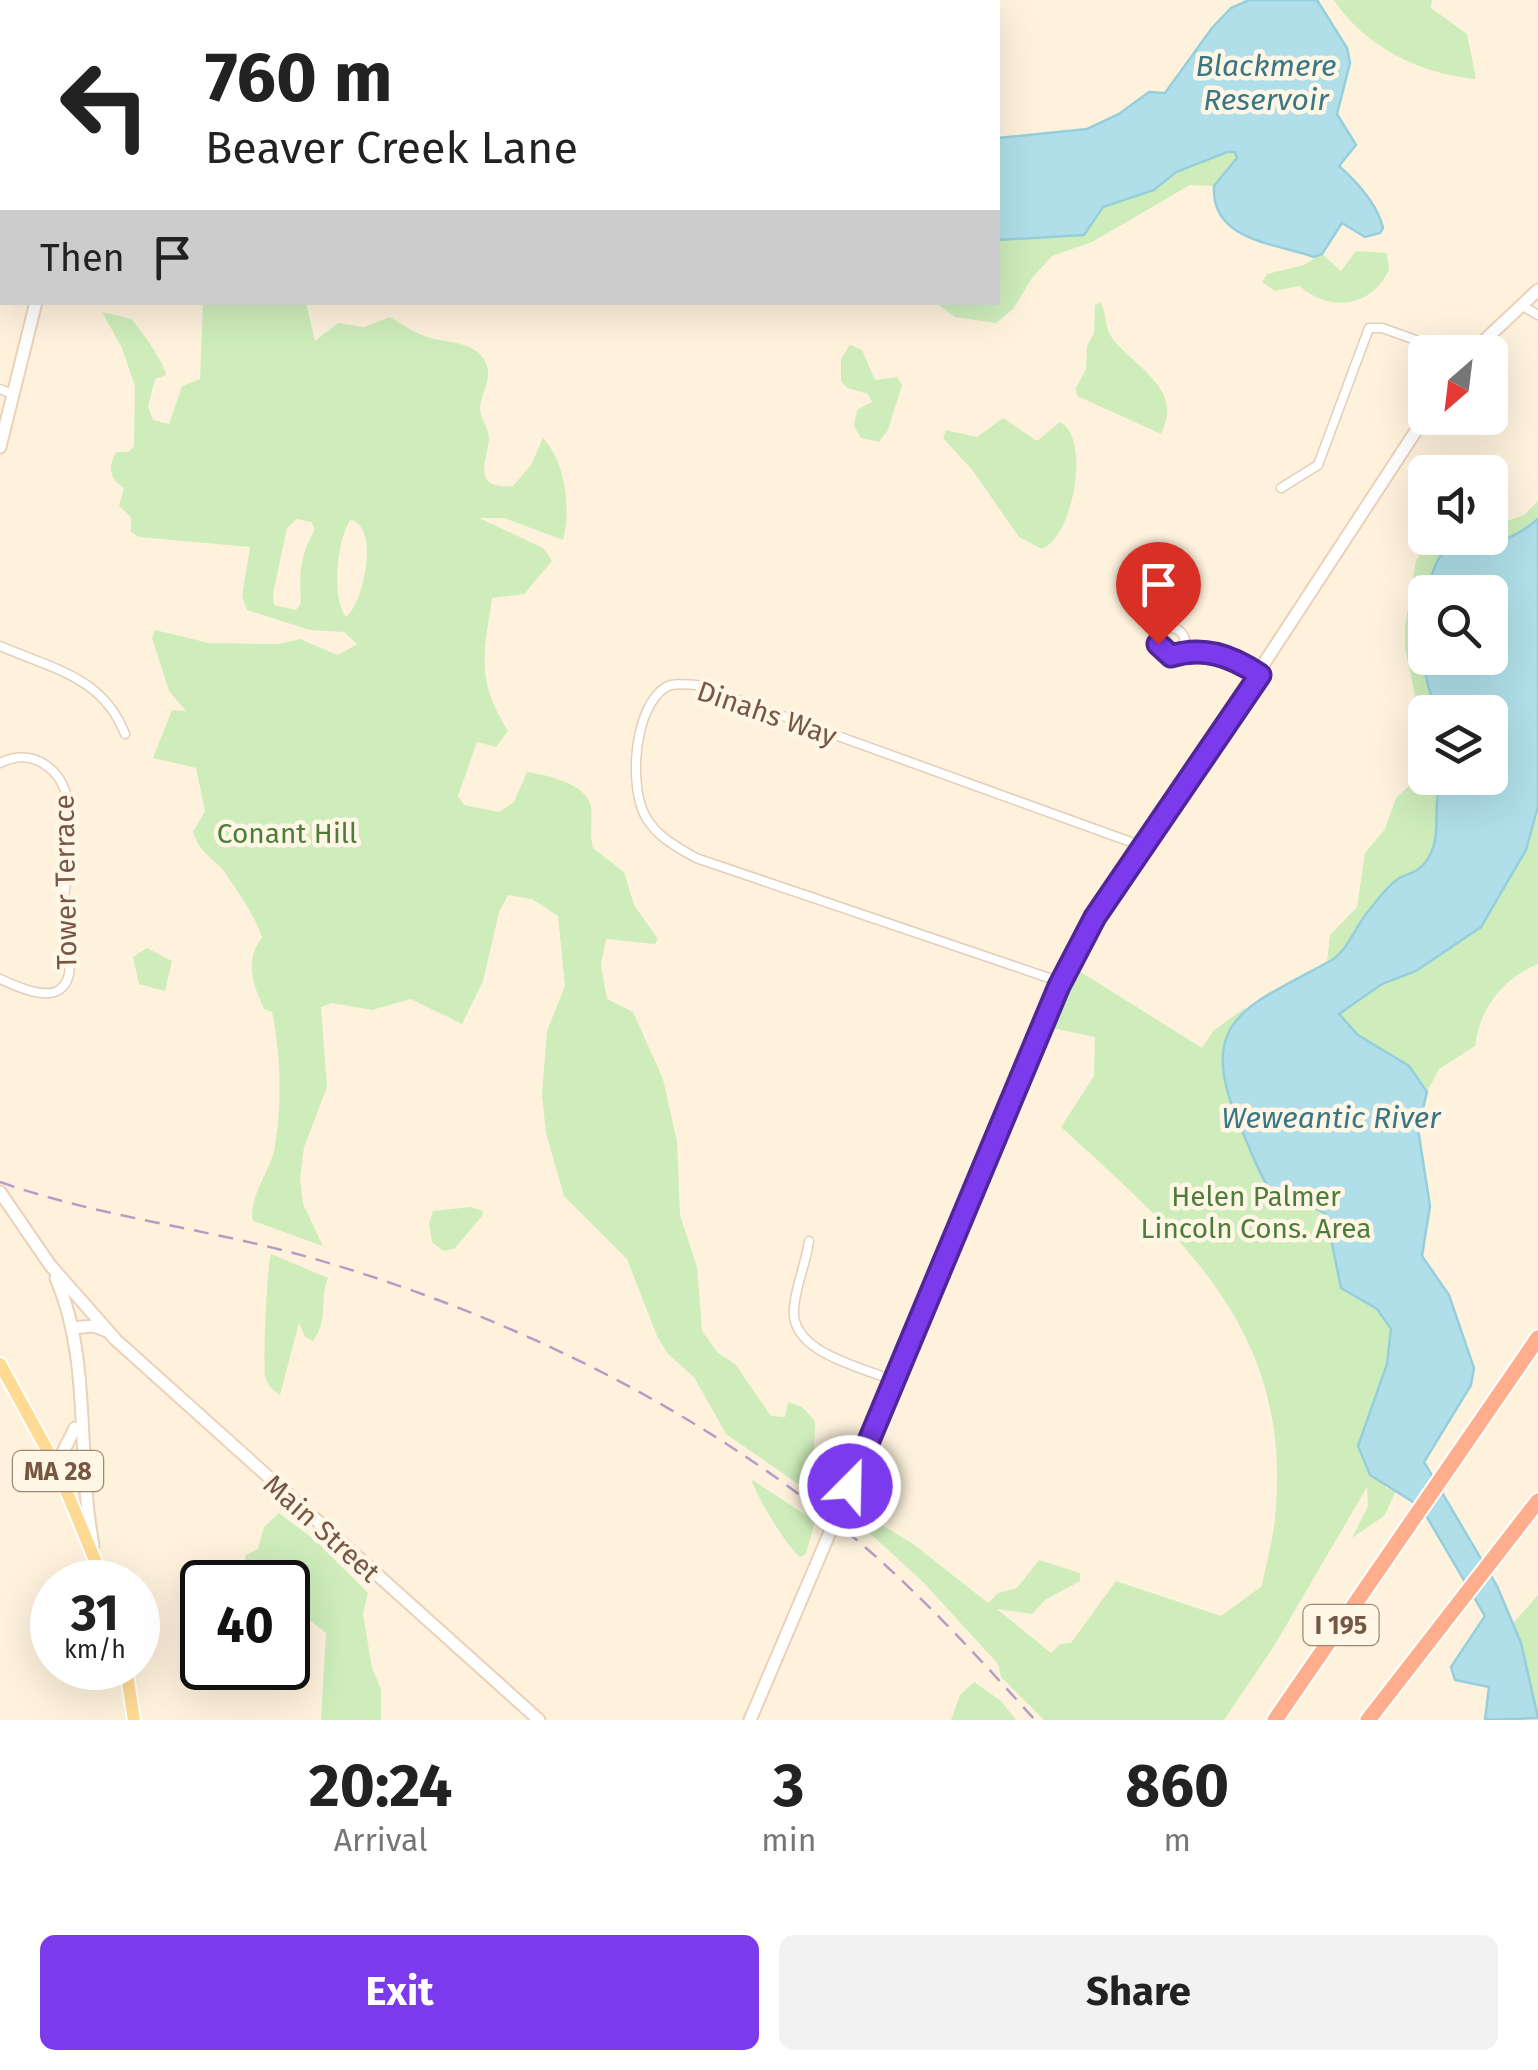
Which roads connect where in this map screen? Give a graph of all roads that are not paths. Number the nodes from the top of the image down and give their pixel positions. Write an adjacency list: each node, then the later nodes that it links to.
1 (1538, 290): 2 (street)
2 (1521, 304): 4 (street); 5 (street)
3 (35, 305): 7 (street)
4 (1538, 315)
5 (1489, 335)
6 (1408, 340): 10 (street)
7 (6, 392): 9 (street)
8 (1413, 435): 13 (street)
9 (0, 447)
10 (1280, 488)
11 (0, 646): 14 (street)
12 (1183, 650): 13 (street)
13 (1260, 675): 16 (street)
14 (125, 734)
15 (0, 764): 17 (street, Tower Terrace)
16 (1142, 846): 18 (street); 18 (street, Dinahs Way)
17 (0, 979)
18 (1061, 982): 27 (street)
19 (0, 1192): 21 (street, Main Street)
20 (809, 1241): 27 (street)
21 (50, 1264): 22 (street, Main Street); 23 (street)
22 (97, 1320): 23 (street); 24 (street, Main Street)
23 (71, 1323): 24 (street); 28 (street)
24 (109, 1332): 35 (street, Main Street)
25 (1538, 1338): 37 (highway, I 195)
26 (0, 1364): 30 (main road, MA 28)
27 (894, 1380): 36 (street)
28 (80, 1404): 29 (street); 30 (street)
29 (82, 1454): 30 (street); 32 (street)
30 (57, 1469): 32 (main road, MA 28)
31 (1538, 1501): 38 (highway, I 195)
32 (96, 1560)
33 (129, 1690): 34 (main road)
34 (134, 1720)
35 (539, 1720)
36 (750, 1720)
37 (1274, 1720)
38 (1368, 1720)

